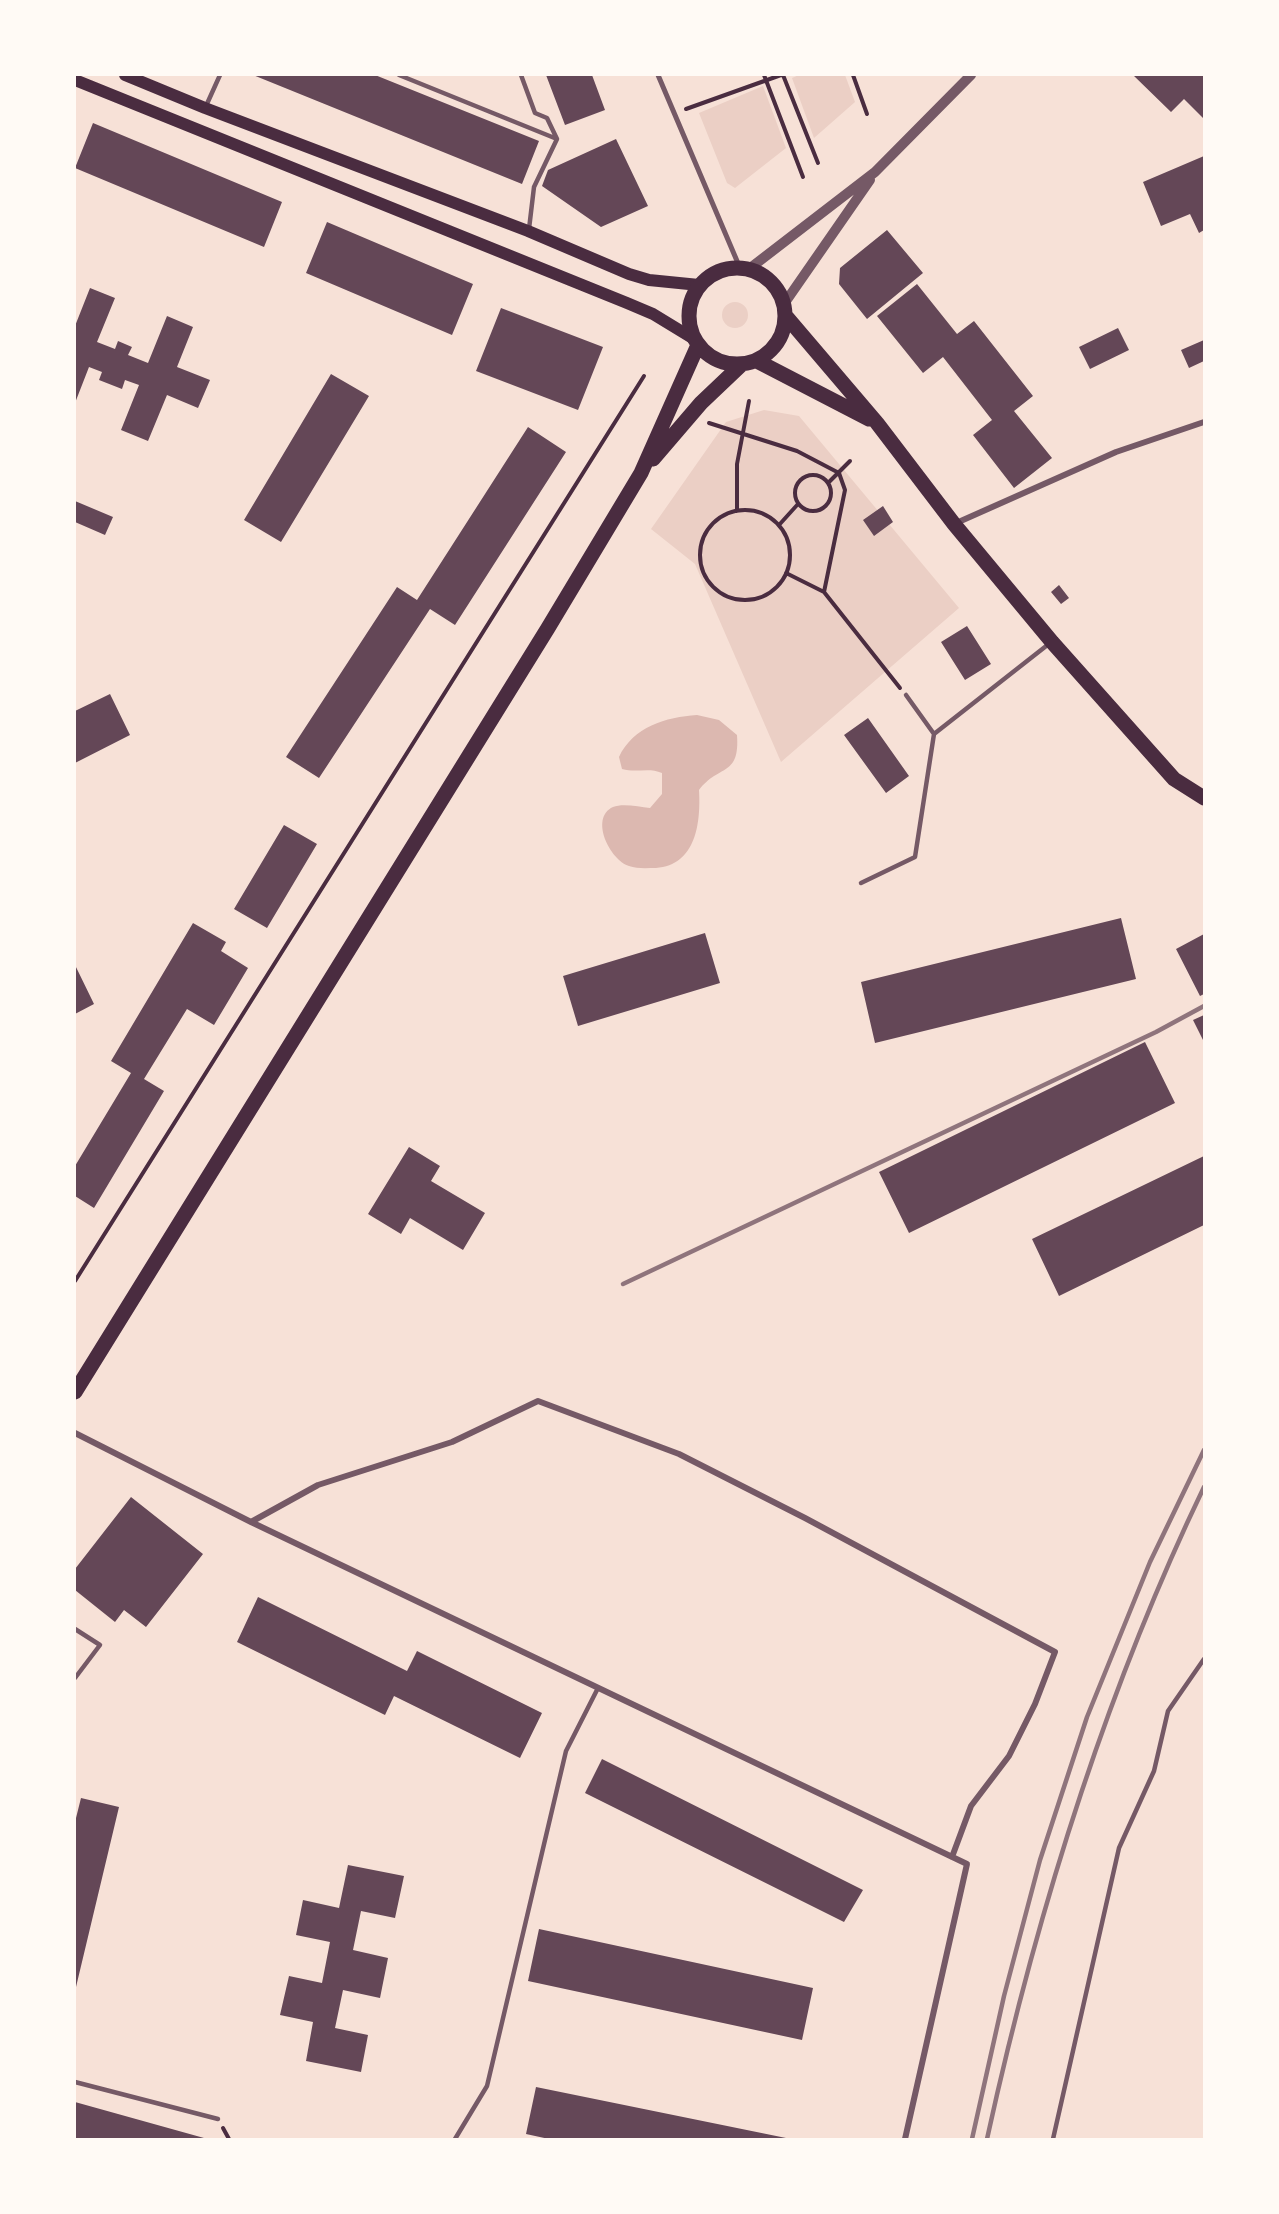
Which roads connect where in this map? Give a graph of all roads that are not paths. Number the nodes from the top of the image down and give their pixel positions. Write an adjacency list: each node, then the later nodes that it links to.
1 (125, 75): 8 (main road)
2 (220, 75): 8 (lane)
3 (399, 75): 9 (lane)
4 (520, 75): 9 (lane)
5 (658, 75): 12 (street)
6 (971, 75): 10 (street)
7 (75, 80): 15 (main road)
8 (205, 108): 11 (main road)
9 (557, 139): 11 (lane)
10 (875, 172): 12 (street); 14 (street)
11 (528, 231): 13 (main road)
12 (744, 269): 13 (main road); 14 (main road)
13 (699, 285): 15 (main road)
14 (785, 310): 16 (main road); 19 (main road)
15 (696, 342): 17 (main road); 20 (main road)
16 (757, 361): 17 (main road); 19 (main road)
17 (741, 365): 20 (main road)
18 (1204, 422): 21 (street)
19 (877, 423): 21 (main road)
20 (641, 472): 27 (main road)
21 (954, 524): 22 (main road)
22 (1052, 642): 24 (lane); 25 (main road)
23 (906, 695): 24 (lane)
24 (934, 734): 26 (lane)
25 (1204, 798)
26 (861, 883)
27 (75, 1392)
28 (75, 1433): 29 (street)
29 (251, 1522): 33 (street); 34 (street)
30 (75, 1629): 32 (lane)
31 (1204, 1659): 39 (lane)
32 (75, 1678)
33 (598, 1689): 34 (street); 37 (lane)
34 (952, 1857): 38 (street)
35 (75, 2082): 36 (lane)
36 (218, 2119)
37 (455, 2139)
38 (905, 2139)
39 (1053, 2139)

